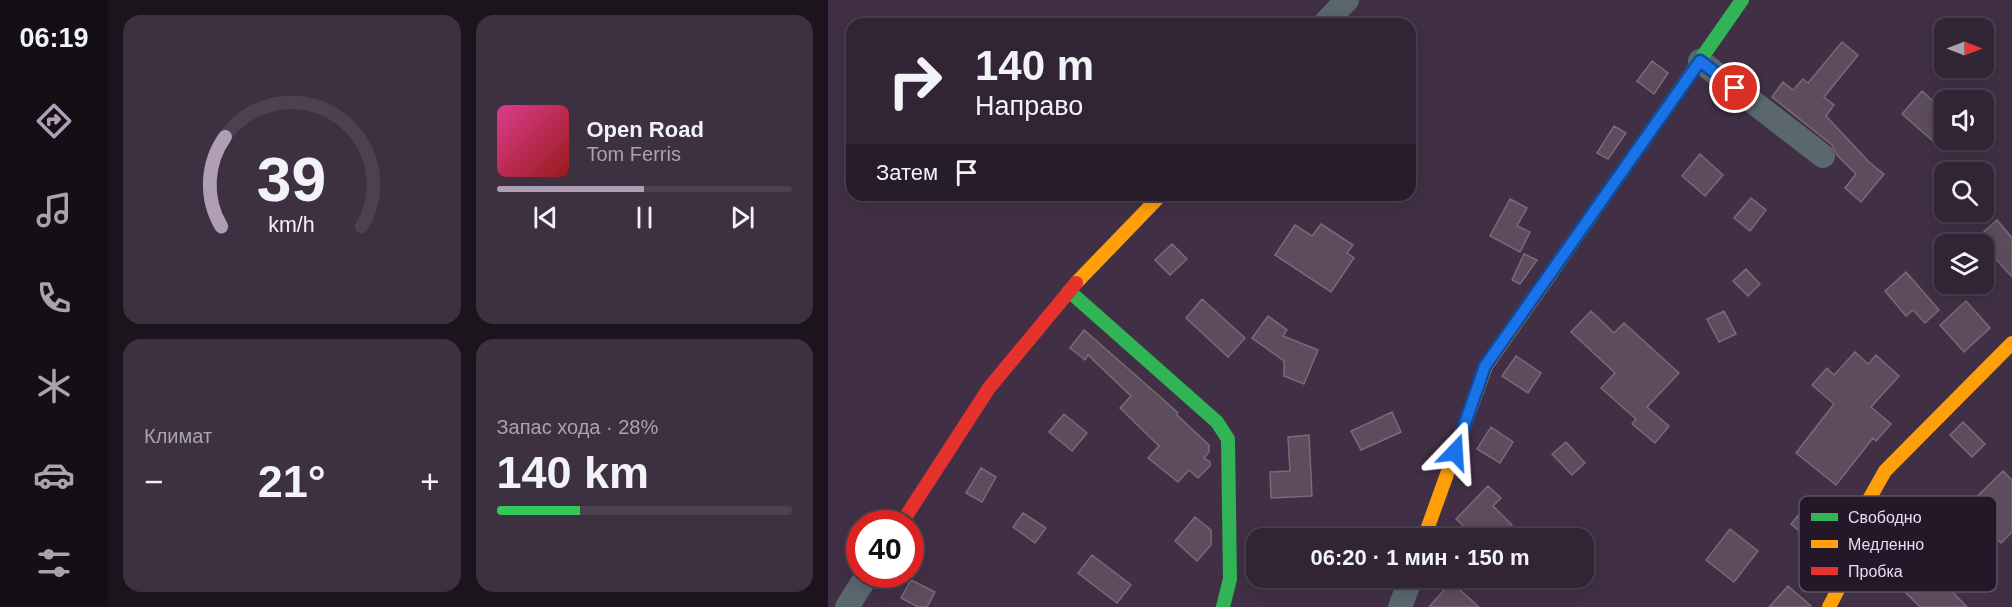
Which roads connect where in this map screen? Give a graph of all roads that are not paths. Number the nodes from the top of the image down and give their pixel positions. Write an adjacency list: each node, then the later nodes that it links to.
1 (1347, 0): 3 (street)
2 (1742, 0): 4 (street)
3 (1330, 18)
4 (1700, 61): 5 (street); 11 (street)
5 (1823, 156)
6 (1155, 201): 7 (street)
7 (1069, 291): 10 (street); 16 (street)
8 (2012, 343): 9 (street)
9 (1871, 496)
10 (910, 510)
11 (1428, 528)
12 (859, 588): 15 (street)
13 (1407, 588): 17 (street)
14 (1837, 592): 18 (street)
15 (847, 607)
16 (1223, 607)
17 (1400, 607)
18 (1829, 607)

